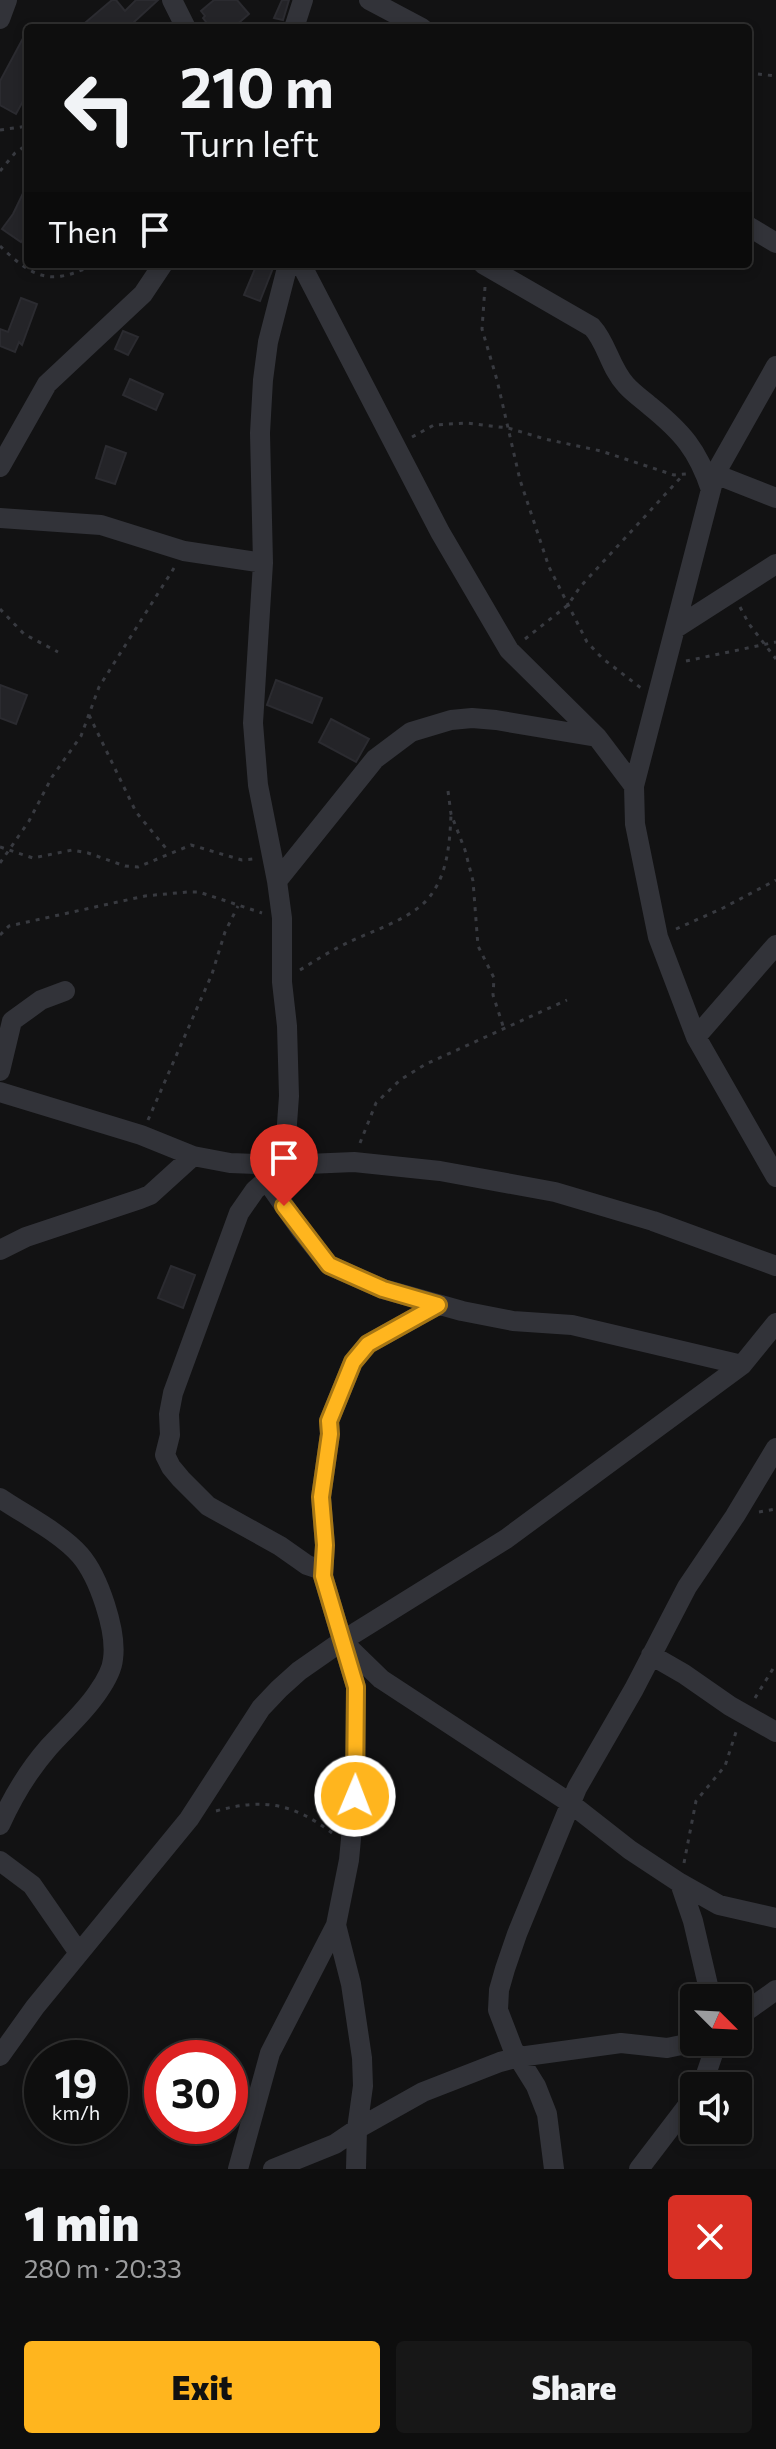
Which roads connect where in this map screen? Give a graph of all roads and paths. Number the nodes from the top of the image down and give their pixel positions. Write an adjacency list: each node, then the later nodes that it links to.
1 (7, 0): 5 (street)
2 (172, 0): 6 (street)
3 (303, 0): 7 (street)
4 (369, 0): 8 (street)
5 (0, 19)
6 (184, 24)
7 (295, 24)
8 (414, 24)
9 (752, 73): 10 (path)
10 (776, 76)
11 (24, 127): 12 (path)
12 (0, 130)
13 (24, 147): 14 (path)
14 (0, 171)
15 (752, 228): 16 (street)
16 (776, 243)
17 (0, 246): 18 (path)
18 (24, 267)
19 (26, 268): 20 (path)
20 (87, 268)
21 (160, 268): 29 (street)
22 (287, 268): 35 (street)
23 (303, 268): 28 (street)
24 (490, 268): 31 (street)
25 (485, 286): 27 (path)
26 (776, 366): 31 (street)
27 (508, 428): 28 (path); 30 (path); 38 (path)
28 (396, 448): 43 (street)
29 (0, 467)
30 (683, 475): 31 (path); 38 (path)
31 (710, 477): 32 (street); 40 (street)
32 (776, 498)
33 (0, 518): 34 (street)
34 (184, 551): 35 (street); 48 (path)
35 (263, 563): 56 (street)
36 (776, 564): 37 (street)
37 (733, 593): 40 (street); 42 (path)
38 (568, 605): 43 (path); 47 (path)
39 (0, 609): 44 (path)
40 (676, 628): 46 (street)
41 (776, 642): 42 (path)
42 (764, 645): 45 (path); 46 (path)
43 (509, 650): 49 (street)
44 (58, 652)
45 (776, 659)
46 (666, 664): 47 (street)
47 (657, 699): 50 (street)
48 (89, 715): 54 (path); 55 (path)
49 (597, 737): 50 (street); 59 (street)
50 (634, 786): 63 (street)
51 (448, 791): 52 (path)
52 (451, 814): 65 (path); 68 (path)
53 (0, 847): 54 (path)
54 (10, 850): 55 (path); 57 (path)
55 (169, 852): 56 (path)
56 (273, 855): 59 (street)
57 (0, 863)
58 (776, 880): 63 (path)
59 (277, 881): 61 (street)
60 (238, 906): 61 (path); 62 (path); 72 (path)
61 (282, 918): 65 (street)
62 (0, 935)
63 (658, 937): 69 (street)
64 (776, 945): 69 (street)
65 (282, 982): 75 (street)
66 (65, 991): 70 (street)
67 (567, 1000): 68 (path)
68 (504, 1029): 74 (path)
69 (696, 1037): 76 (street)
70 (0, 1071)
71 (0, 1092): 72 (street)
72 (141, 1135): 73 (street)
73 (193, 1156): 75 (street); 78 (street)
74 (354, 1162): 75 (street); 79 (street)
75 (284, 1165): 77 (street)
76 (776, 1177)
77 (267, 1181): 80 (street); 85 (street)
78 (0, 1250)
79 (776, 1266)
80 (438, 1305): 82 (street); 85 (street)
81 (776, 1323): 82 (street)
82 (742, 1365): 86 (street)
83 (776, 1448): 87 (street)
84 (0, 1498): 93 (street)
85 (322, 1570): 86 (street)
86 (342, 1641): 91 (street); 92 (street); 94 (street)
87 (651, 1655): 89 (street); 91 (street)
88 (776, 1664): 89 (path)
89 (745, 1714): 90 (street); 96 (path)
90 (776, 1732)
91 (570, 1803): 96 (street); 105 (street)
92 (189, 1819): 94 (path); 99 (street)
93 (0, 1825)
94 (350, 1848): 98 (street)
95 (0, 1861): 99 (street)
96 (680, 1883): 97 (street); 100 (street)
97 (776, 1918)
98 (336, 1925): 107 (street); 108 (street)
99 (79, 1953): 104 (street)
100 (708, 1984)
101 (776, 1990): 102 (street)
102 (752, 2007)
103 (680, 2045): 105 (street)
104 (0, 2056)
105 (519, 2057): 107 (street); 111 (street)
106 (680, 2115): 112 (street)
107 (357, 2129): 109 (street); 110 (street)
108 (238, 2169)
109 (273, 2169)
110 (356, 2169)
111 (554, 2169)
112 (639, 2169)

